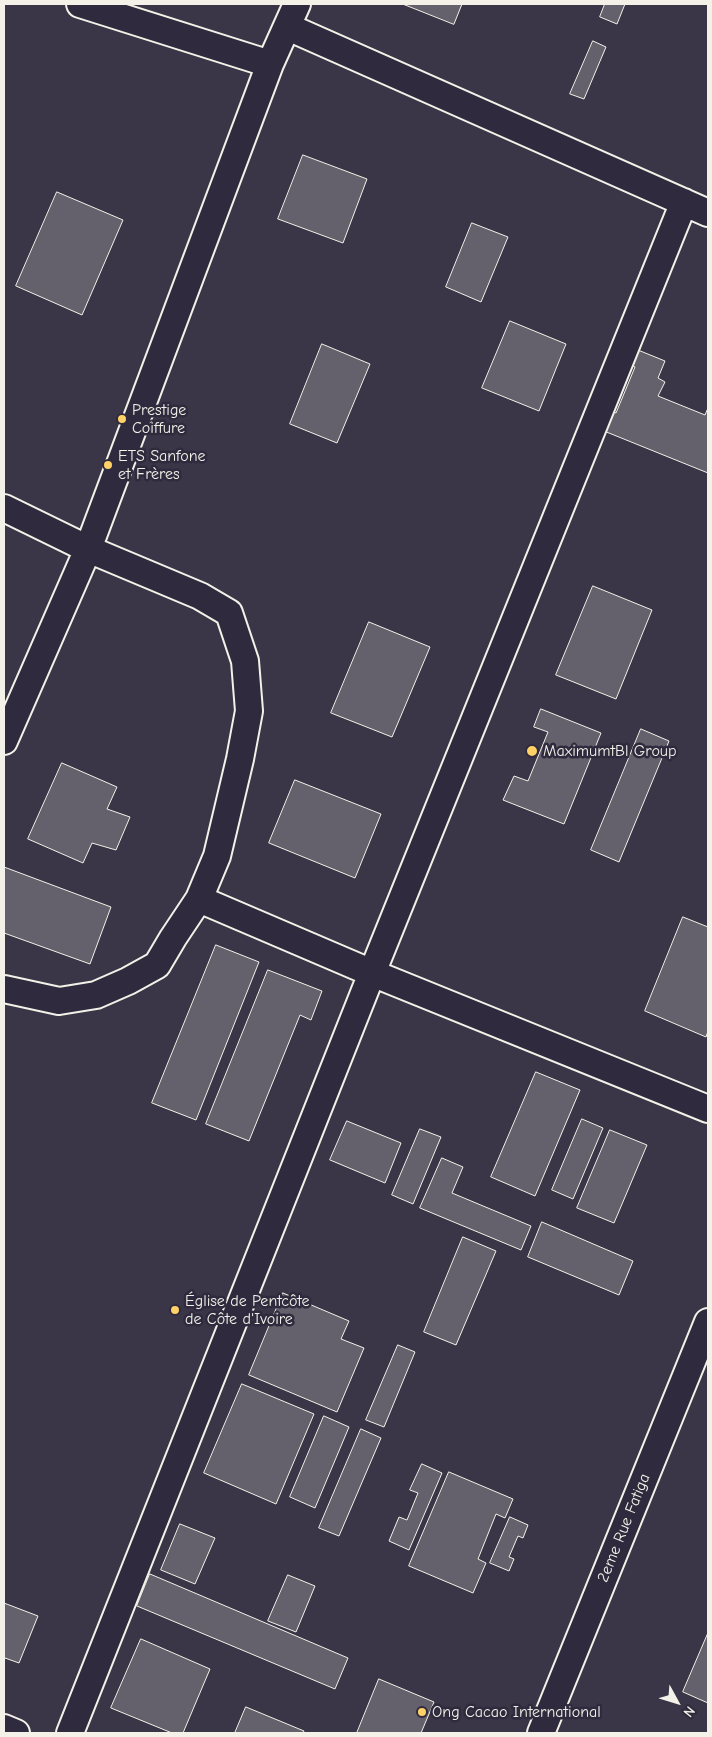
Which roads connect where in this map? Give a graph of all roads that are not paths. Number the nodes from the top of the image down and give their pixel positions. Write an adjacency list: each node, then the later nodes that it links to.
1 (80, 4): 3 (street)
2 (292, 15): 3 (street); 4 (street)
3 (270, 64): 7 (street)
4 (684, 202): 5 (street); 10 (street)
5 (708, 213)
6 (4, 508): 7 (street)
7 (88, 549): 8 (street); 9 (street)
8 (4, 741)
9 (199, 899): 10 (street); 11 (street)
10 (372, 973): 12 (street); 16 (street)
11 (4, 989)
12 (708, 1109)
13 (708, 1322): 17 (street, 2eme Rue Fatiga)
14 (4, 1728): 15 (street)
15 (16, 1733)
16 (70, 1733)
17 (541, 1733)

